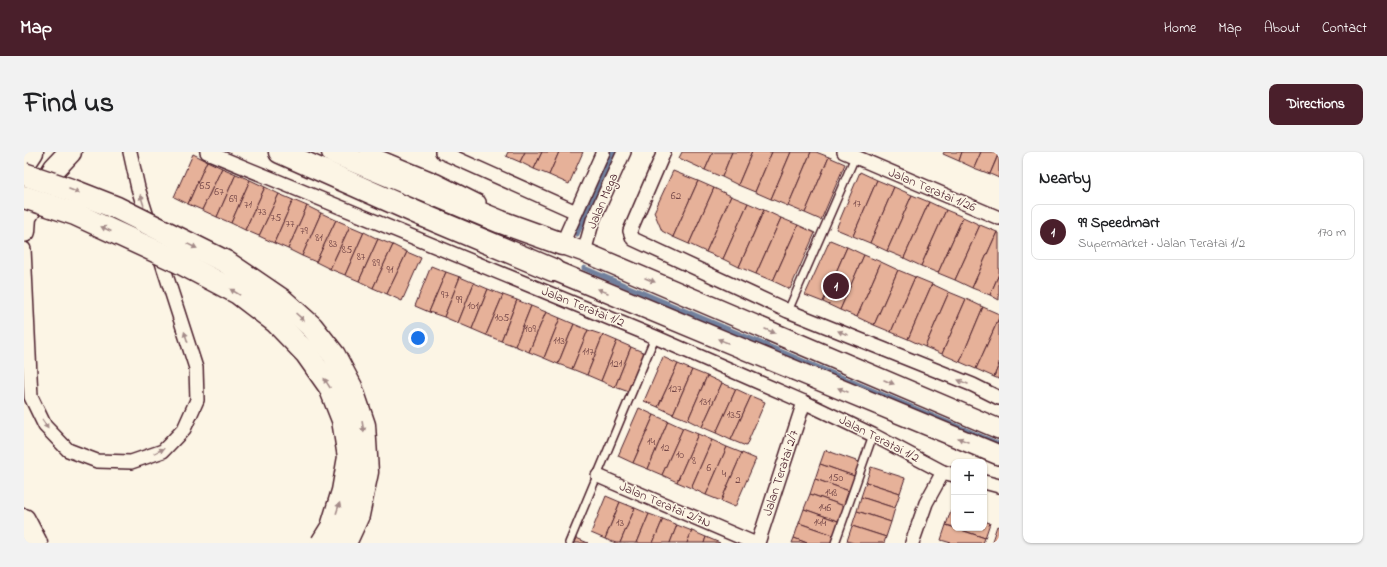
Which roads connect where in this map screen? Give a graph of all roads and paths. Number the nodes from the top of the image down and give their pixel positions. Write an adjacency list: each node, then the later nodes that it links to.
1 (32, 152): 13 (highway)
2 (70, 152): 18 (highway)
3 (130, 152): 20 (street, one-way to 3)
4 (207, 152): 24 (street, Jalan Teratai 1/2)
5 (280, 152): 22 (highway)
6 (333, 152): 19 (highway)
7 (367, 152): 19 (street)
8 (442, 152): 16 (street)
9 (603, 152): 16 (street, Jalan Mega)
10 (624, 152): 21 (street, Jalan Mega)
11 (664, 152): 23 (street)
12 (852, 154): 17 (street, Jalan Teratai 1/26); 23 (lane)
13 (24, 164)
14 (24, 174): 37 (highway, one-way to 37, bridge)
15 (24, 197): 36 (highway, one-way to 15, bridge)
16 (576, 212): 19 (street, Jalan Mega)
17 (999, 218)
18 (24, 231)
19 (562, 244): 21 (main road)
20 (24, 249)
21 (584, 252): 27 (main road, one-way to 27)
22 (553, 270): 29 (main road, Jalan Teratai 1/2, one-way to 22)
23 (788, 310): 25 (street, one-way to 23)
24 (655, 337): 26 (street, Jalan Teratai 1/2); 31 (lane)
25 (999, 398)
26 (804, 402): 28 (street, Jalan Teratai 1/2); 40 (street, Jalan Teratai 2/7)
27 (999, 429)
28 (873, 435): 30 (street, Jalan Teratai 1/2); 41 (lane)
29 (999, 455)
30 (948, 473): 42 (street)
31 (598, 476): 38 (lane); 39 (street, Jalan Teratai 2/7N)
32 (987, 483): 33 (street)
33 (999, 486)
34 (24, 520): 35 (highway)
35 (36, 543)
36 (322, 543)
37 (345, 543)
38 (569, 543)
39 (754, 543)
40 (758, 543)
41 (835, 543)
42 (912, 543)

